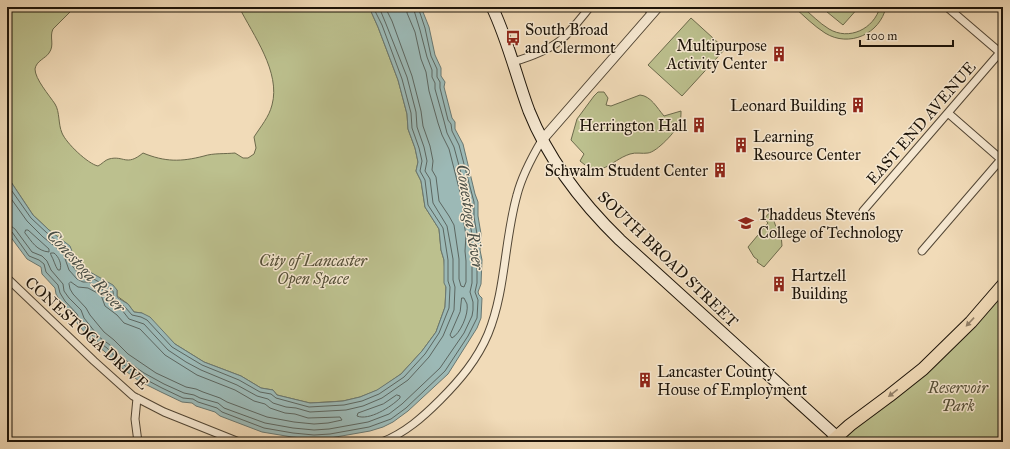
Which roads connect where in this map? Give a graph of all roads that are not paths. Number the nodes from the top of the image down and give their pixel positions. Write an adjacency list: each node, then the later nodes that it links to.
1 (492, 7): 6 (main road, SOUTH BROAD STREET)
2 (590, 7): 6 (street)
3 (947, 7): 5 (street)
4 (652, 9): 8 (street)
5 (1002, 52): 7 (street, EAST END AVENUE)
6 (513, 62): 8 (main road, SOUTH BROAD STREET)
7 (948, 113): 9 (street); 10 (street, EAST END AVENUE)
8 (542, 140): 15 (main road, SOUTH BROAD STREET); 18 (street)
9 (1002, 159): 11 (street)
10 (861, 216)
11 (922, 251)
12 (7, 278): 14 (street, CONESTOGA DRIVE)
13 (1003, 285): 15 (main road, one-way to 15)
14 (137, 398): 16 (street); 17 (street, CONESTOGA DRIVE)
15 (837, 440)
16 (138, 442)
17 (239, 442)
18 (382, 442)

